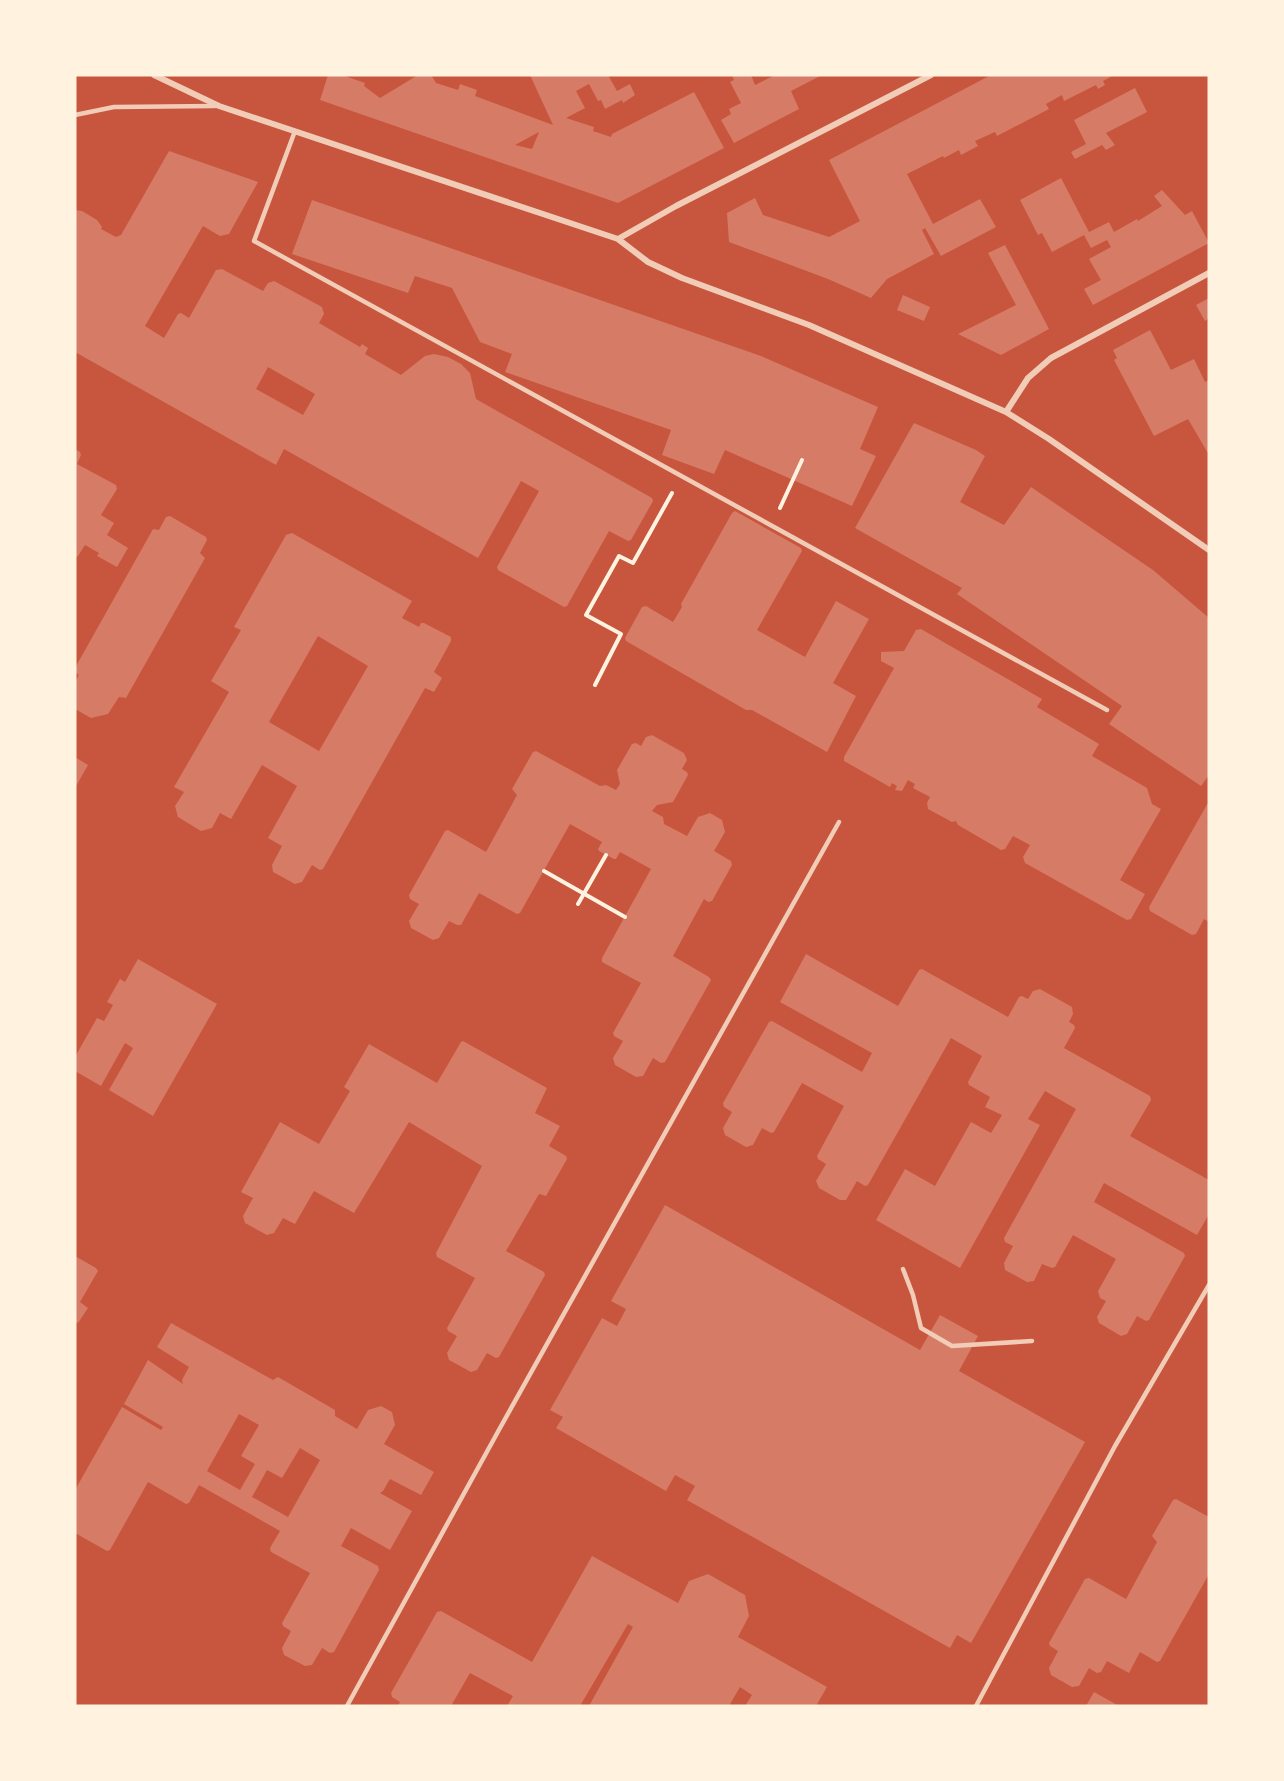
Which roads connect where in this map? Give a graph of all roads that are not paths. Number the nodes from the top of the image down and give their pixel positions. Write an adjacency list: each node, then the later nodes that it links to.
1 (154, 75): 3 (street)
2 (931, 75): 6 (street)
3 (219, 106): 4 (lane); 5 (street)
4 (75, 115)
5 (295, 131): 6 (street); 10 (lane)
6 (618, 239): 8 (street)
7 (1209, 273): 8 (street)
8 (1006, 412): 9 (street)
9 (1209, 550)
10 (1107, 710)
11 (839, 822): 15 (lane)
12 (903, 1269): 14 (lane)
13 (1209, 1286): 16 (lane)
14 (1032, 1341)
15 (347, 1706)
16 (976, 1706)

